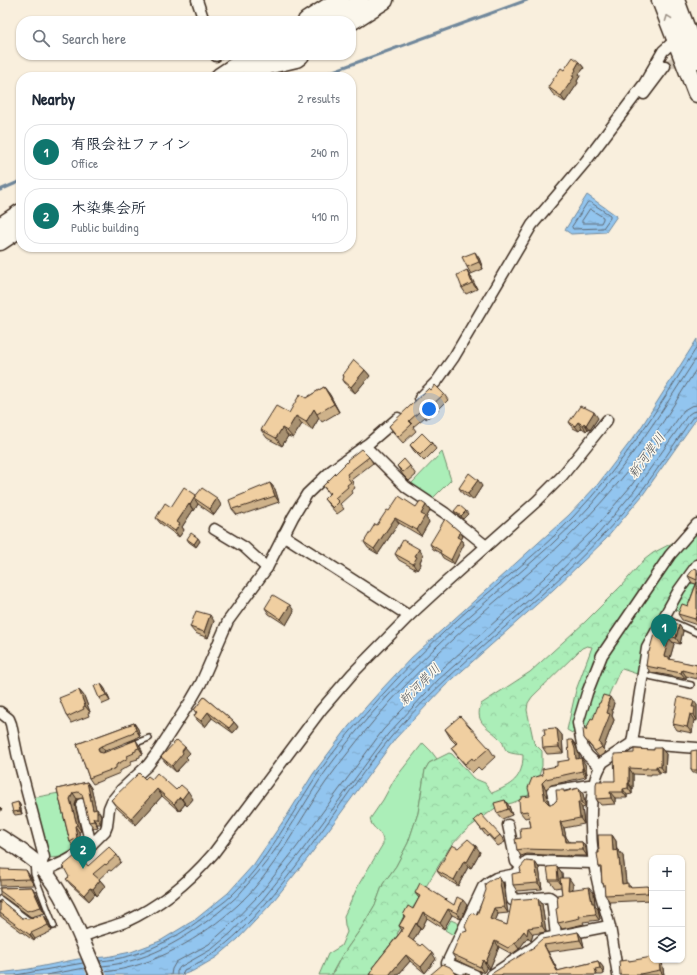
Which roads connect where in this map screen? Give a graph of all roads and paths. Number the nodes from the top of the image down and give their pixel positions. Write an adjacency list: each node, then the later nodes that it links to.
1 (197, 0): 8 (street)
2 (325, 0): 9 (highway)
3 (340, 0): 10 (highway)
4 (364, 0): 11 (highway)
5 (384, 0): 12 (highway)
6 (661, 0): 13 (highway, one-way to 6)
7 (675, 0): 14 (highway)
8 (202, 16)
9 (303, 16)
10 (315, 16)
11 (340, 16)
12 (356, 18)
13 (676, 39): 20 (highway); 21 (street)
14 (697, 59)
15 (245, 60): 18 (highway)
16 (275, 60): 19 (highway)
17 (665, 66): 21 (street)
18 (227, 72)
19 (257, 72)
20 (697, 93)
21 (612, 128): 27 (street)
22 (16, 216): 23 (highway)
23 (0, 227)
24 (16, 230): 25 (highway)
25 (0, 241)
26 (607, 420): 31 (street)
27 (365, 446): 30 (street); 31 (street)
28 (697, 524): 44 (street)
29 (214, 528): 33 (street)
30 (283, 535): 33 (street); 34 (street)
31 (486, 546): 34 (street)
32 (697, 565): 35 (street)
33 (267, 568): 50 (street)
34 (409, 616): 62 (street)
35 (664, 618): 36 (lane); 37 (street)
36 (697, 633)
37 (644, 675): 38 (lane); 41 (street)
38 (691, 685)
39 (0, 712): 52 (street)
40 (149, 738): 42 (lane)
41 (632, 743): 43 (street); 44 (street)
42 (128, 746)
43 (697, 748)
44 (600, 767): 45 (street)
45 (594, 786): 47 (street); 51 (street)
46 (81, 804): 50 (street)
47 (555, 804)
48 (508, 825): 53 (street)
49 (0, 838): 52 (street)
50 (91, 845): 52 (street)
51 (594, 863): 53 (street); 60 (street)
52 (39, 866): 56 (lane); 62 (street)
53 (522, 867): 54 (street)
54 (509, 876): 61 (street); 63 (street)
55 (0, 899): 58 (lane)
56 (50, 916): 57 (lane); 59 (lane)
57 (43, 917)
58 (37, 919)
59 (54, 926)
60 (609, 926): 61 (street); 66 (street)
61 (556, 936): 65 (street)
62 (84, 939): 64 (street)
63 (471, 974)
64 (97, 975)
65 (492, 975)
66 (618, 975)

